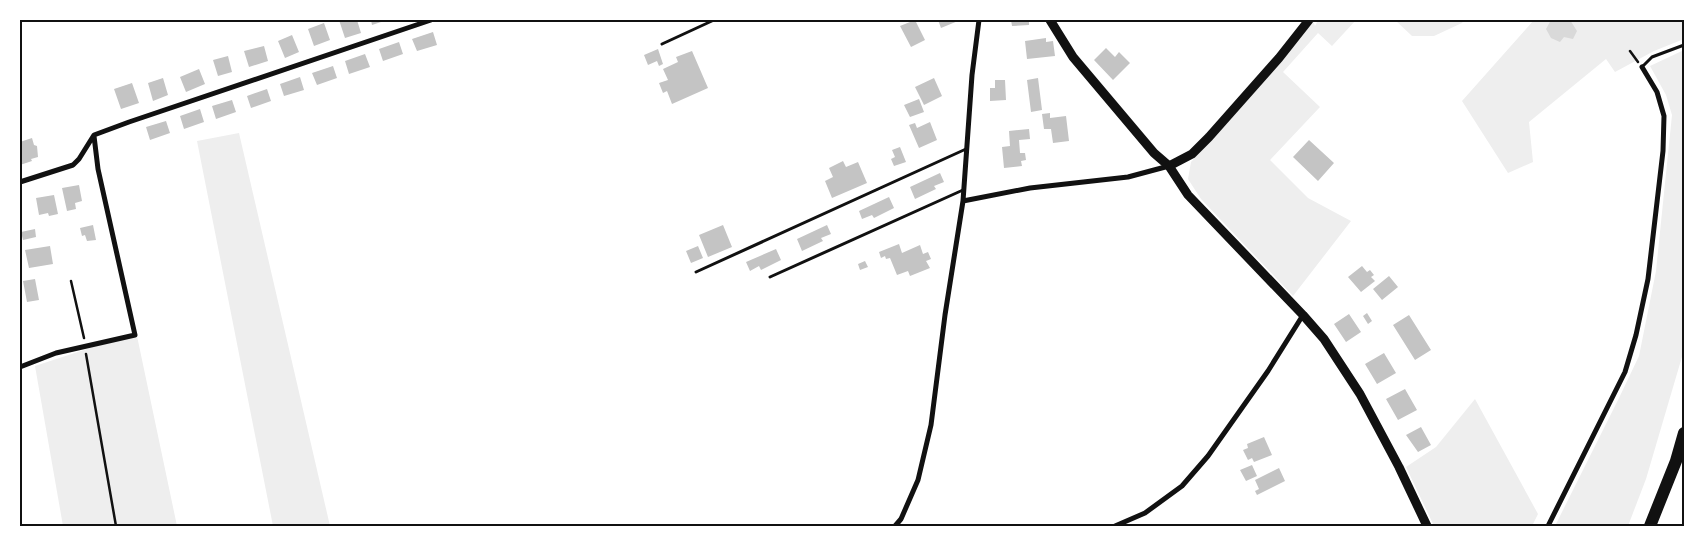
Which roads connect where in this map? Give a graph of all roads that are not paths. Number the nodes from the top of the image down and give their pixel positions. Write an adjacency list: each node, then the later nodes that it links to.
1 (431, 20): 9 (street)
2 (714, 20): 6 (lane)
3 (979, 20): 10 (street)
4 (1050, 20): 11 (street)
5 (1308, 20): 11 (street)
6 (662, 44)
7 (1684, 45): 8 (lane)
8 (1642, 67): 23 (street)
9 (94, 135): 12 (street); 18 (street)
10 (967, 149): 13 (street); 15 (lane)
11 (1170, 166): 14 (street); 17 (street)
12 (20, 182)
13 (964, 190): 14 (street); 16 (lane)
14 (963, 202): 20 (street)
15 (696, 272)
16 (770, 277)
17 (1303, 314): 21 (street); 22 (street)
18 (20, 367)
19 (1684, 433): 24 (highway)
20 (895, 526)
21 (1115, 526)
22 (1427, 526)
23 (1548, 526)
24 (1650, 526)

